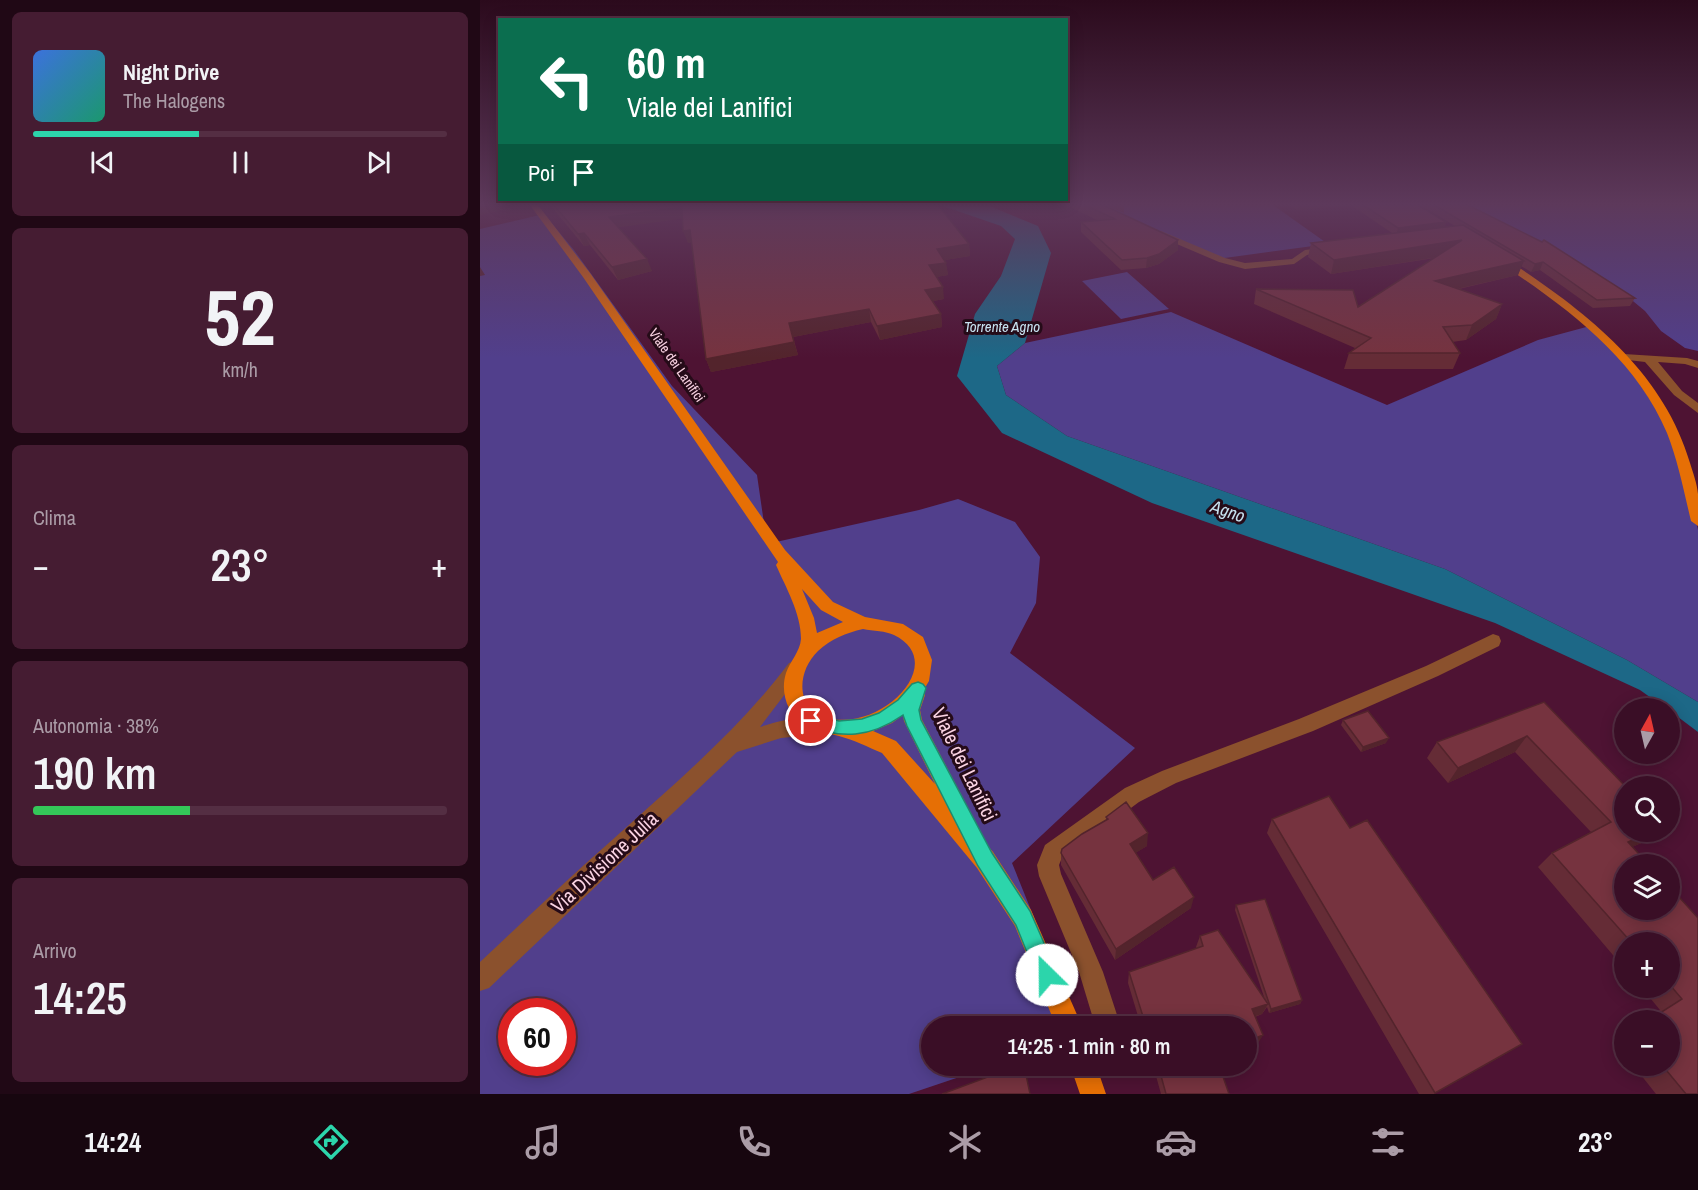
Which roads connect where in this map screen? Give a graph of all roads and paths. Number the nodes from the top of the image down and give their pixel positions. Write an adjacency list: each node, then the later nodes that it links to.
1 (572, 256): 10 (main road, Viale dei Lanifici)
2 (1213, 256): 3 (street)
3 (1302, 256)
4 (1497, 257): 5 (main road)
5 (1624, 357): 6 (street); 9 (main road)
6 (1648, 358): 7 (street); 8 (street)
7 (1698, 365)
8 (1698, 409)
9 (1698, 522)
10 (780, 554): 11 (main road, Viale dei Lanifici); 13 (main road, Viale dei Lanifici)
11 (863, 623): 13 (main road, Viale dei Lanifici); 15 (main road, Viale dei Lanifici)
12 (1494, 641): 21 (street)
13 (808, 650): 14 (main road, Viale dei Lanifici)
14 (797, 666): 16 (main road, Viale dei Lanifici); 17 (street, Via Divisione Julia)
15 (918, 688): 16 (main road, Viale dei Lanifici); 18 (main road, Viale dei Lanifici)
16 (833, 728): 17 (street, Via Divisione Julia); 18 (main road, Viale dei Lanifici)
17 (731, 748): 19 (street, Via Divisione Julia)
18 (985, 860): 20 (main road, Viale dei Lanifici)
19 (480, 979)
20 (1065, 1016)
21 (1104, 1016)
22 (1087, 1076): 23 (main road)
23 (1093, 1094)

